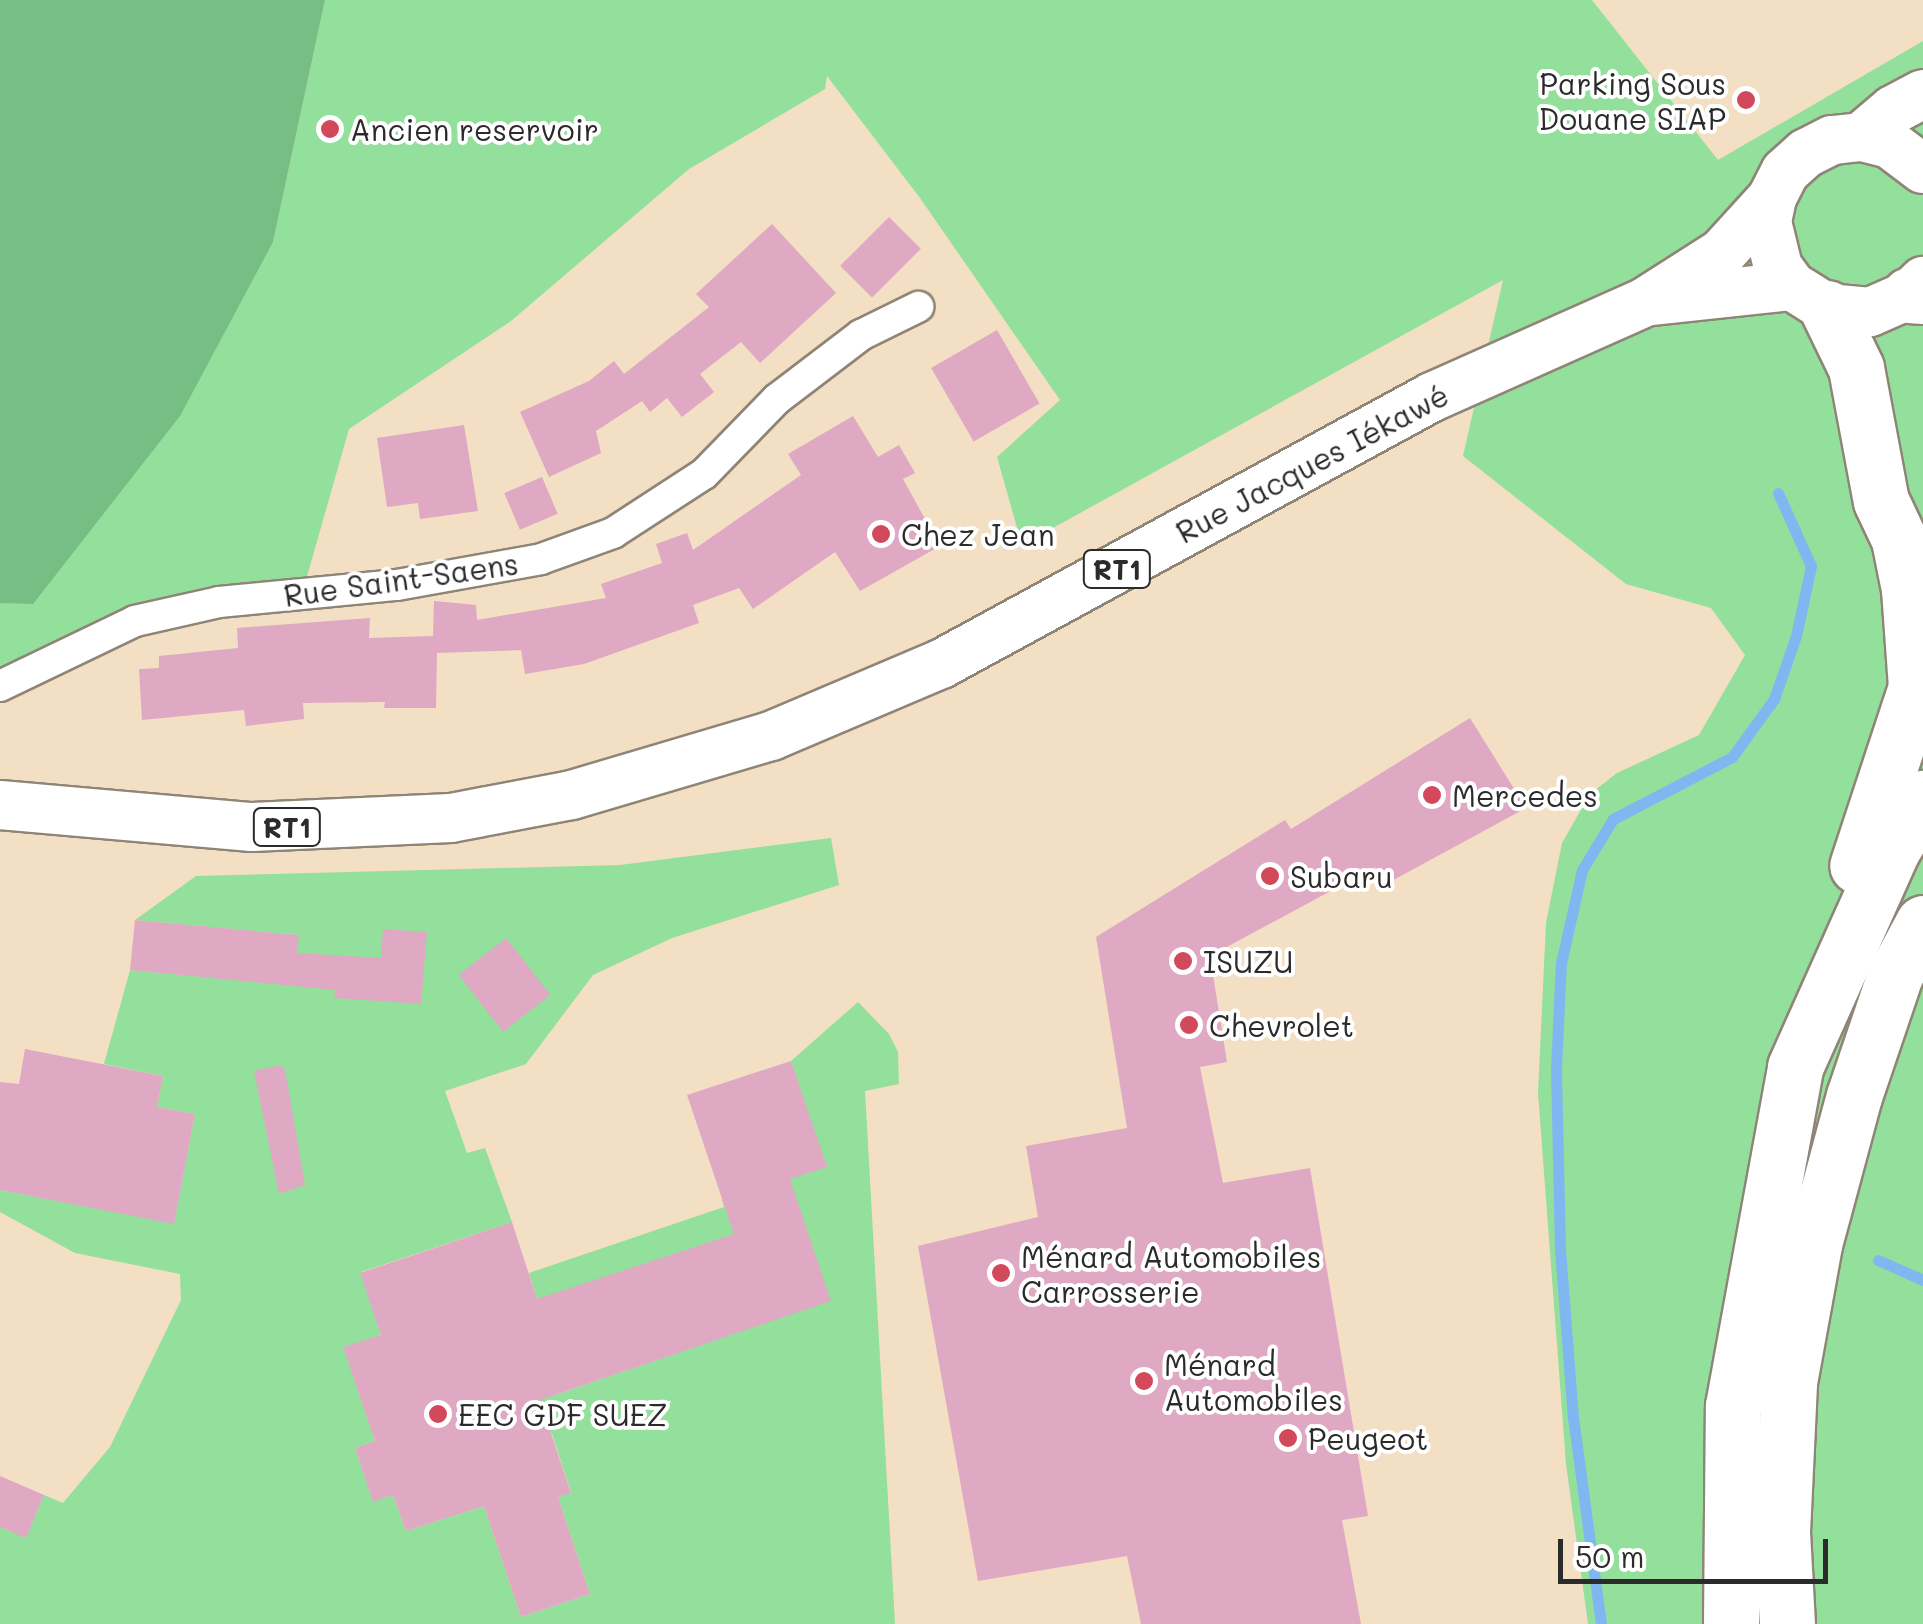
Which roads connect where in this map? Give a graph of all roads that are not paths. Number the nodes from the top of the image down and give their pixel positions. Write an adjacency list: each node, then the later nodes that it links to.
1 (1923, 94): 2 (main road)
2 (1861, 138): 3 (main road); 4 (main road, Rue Jacques Iékawé)
3 (1923, 169)
4 (1772, 198): 6 (main road); 7 (main road, Rue Jacques Iékawé / RT1)
5 (1918, 291): 6 (main road, Rue Jacques Iékawé)
6 (1809, 297): 7 (main road, Rue Jacques Iékawé / RT1); 13 (highway)
7 (1645, 302): 11 (main road, Rue Jacques Iékawé / RT1)
8 (918, 307): 9 (street, Rue Saint-Saens)
9 (0, 686)
10 (1923, 798): 13 (highway)
11 (0, 805)
12 (1923, 922): 15 (highway)
13 (1795, 1068): 14 (highway)
14 (1731, 1624)
15 (1787, 1624)

